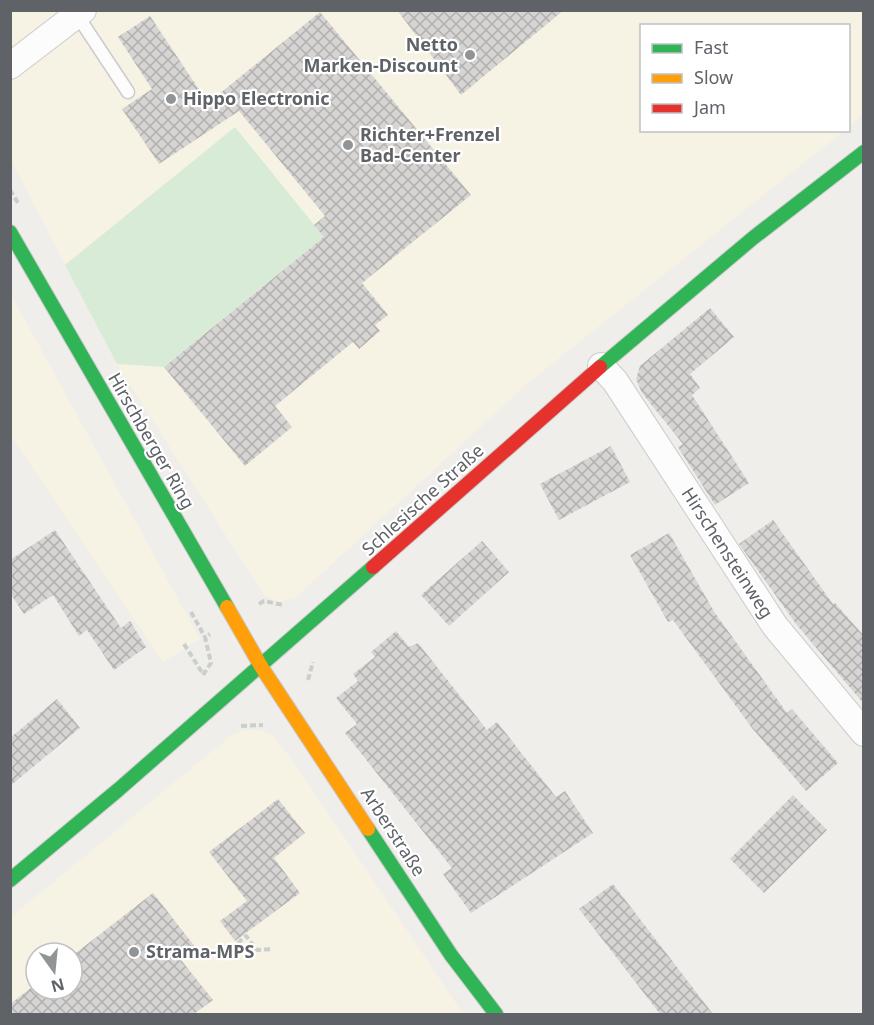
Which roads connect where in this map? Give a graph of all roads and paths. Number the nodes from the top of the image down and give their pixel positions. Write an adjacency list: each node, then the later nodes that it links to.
1 (80, 13): 2 (street); 3 (lane)
2 (10, 66)
3 (128, 92)
4 (864, 152): 6 (street, Schlesische Straße)
5 (10, 232): 8 (street, Hirschberger Ring)
6 (601, 366): 8 (street, Schlesische Straße); 10 (street, Hirschensteinweg)
7 (184, 644): 9 (path)
8 (262, 668): 11 (street, Schlesische Straße); 14 (street, Arberstraße)
9 (203, 674)
10 (864, 733)
11 (10, 880)
12 (273, 949): 13 (path)
13 (224, 955)
14 (496, 1014)

